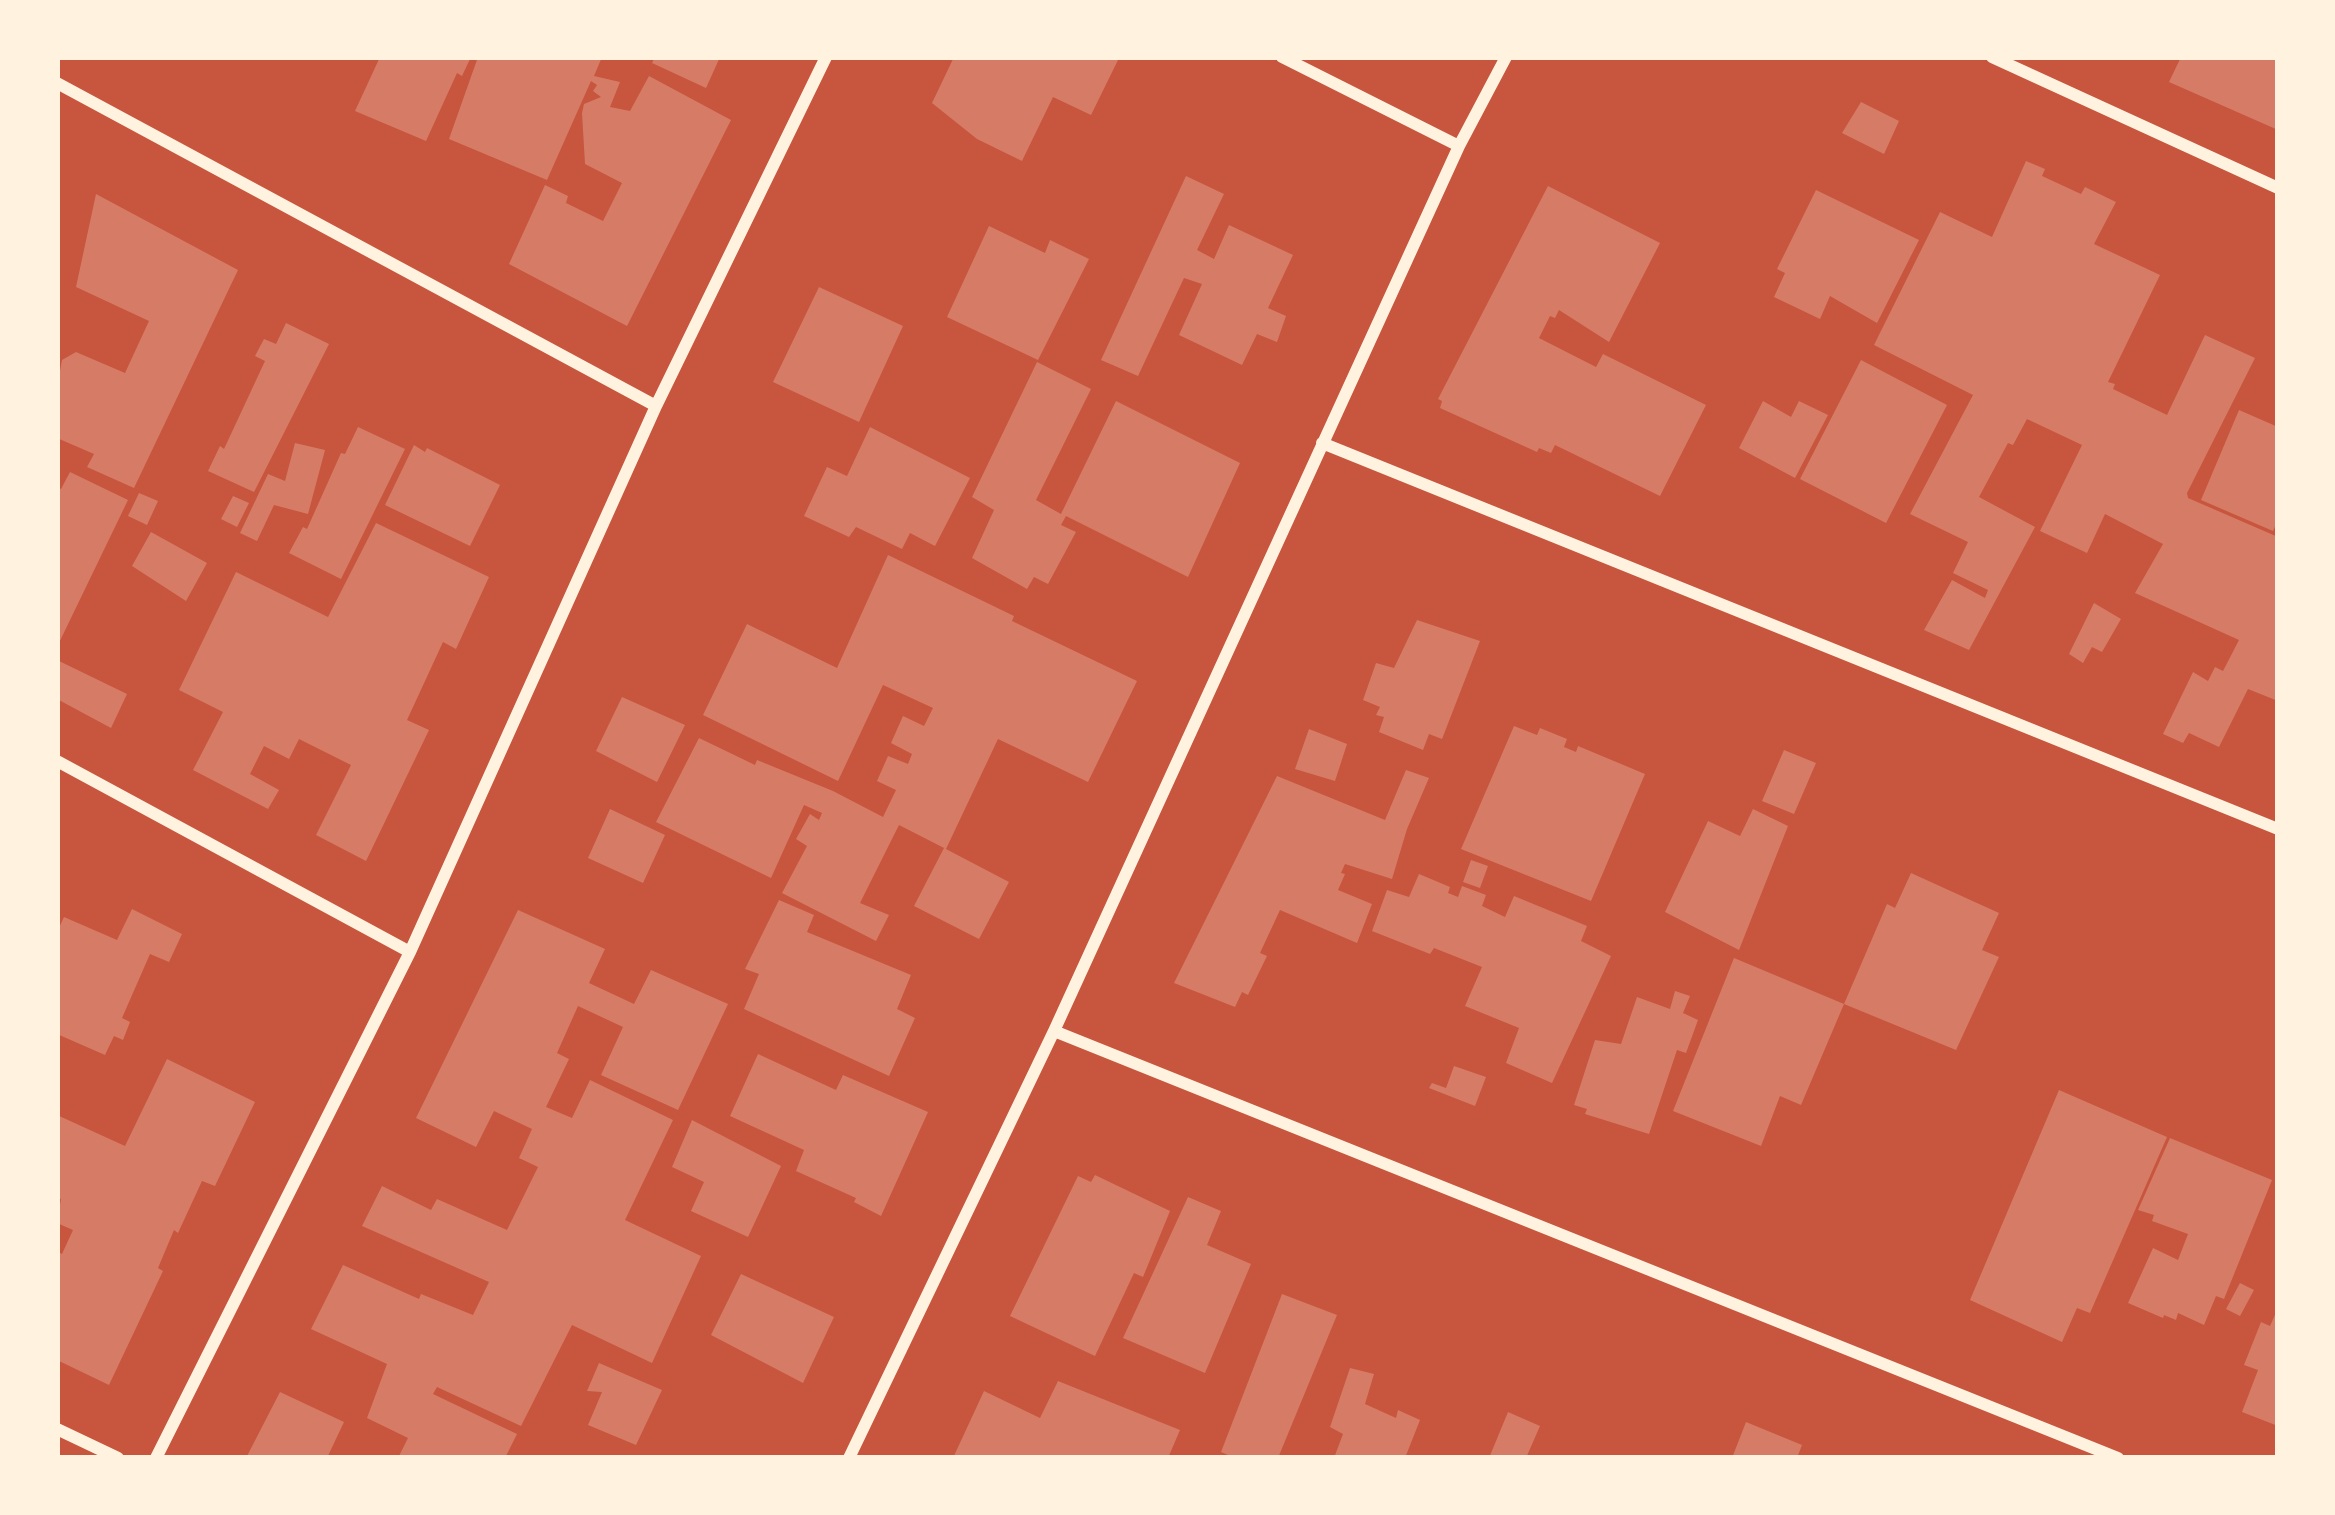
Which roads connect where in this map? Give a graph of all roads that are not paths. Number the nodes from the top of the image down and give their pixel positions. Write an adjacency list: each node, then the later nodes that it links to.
1 (826, 57): 8 (street)
2 (1282, 57): 6 (street)
3 (1506, 57): 6 (street)
4 (1992, 57): 7 (street)
5 (57, 83): 8 (street)
6 (1459, 146): 9 (street)
7 (2278, 188)
8 (656, 406): 12 (street)
9 (1322, 442): 11 (street); 13 (street)
10 (57, 761): 12 (street)
11 (2278, 829)
12 (410, 952): 16 (street)
13 (1054, 1031): 17 (street); 18 (street)
14 (57, 1429): 15 (street)
15 (118, 1458)
16 (156, 1458)
17 (849, 1458)
18 (2118, 1458)

